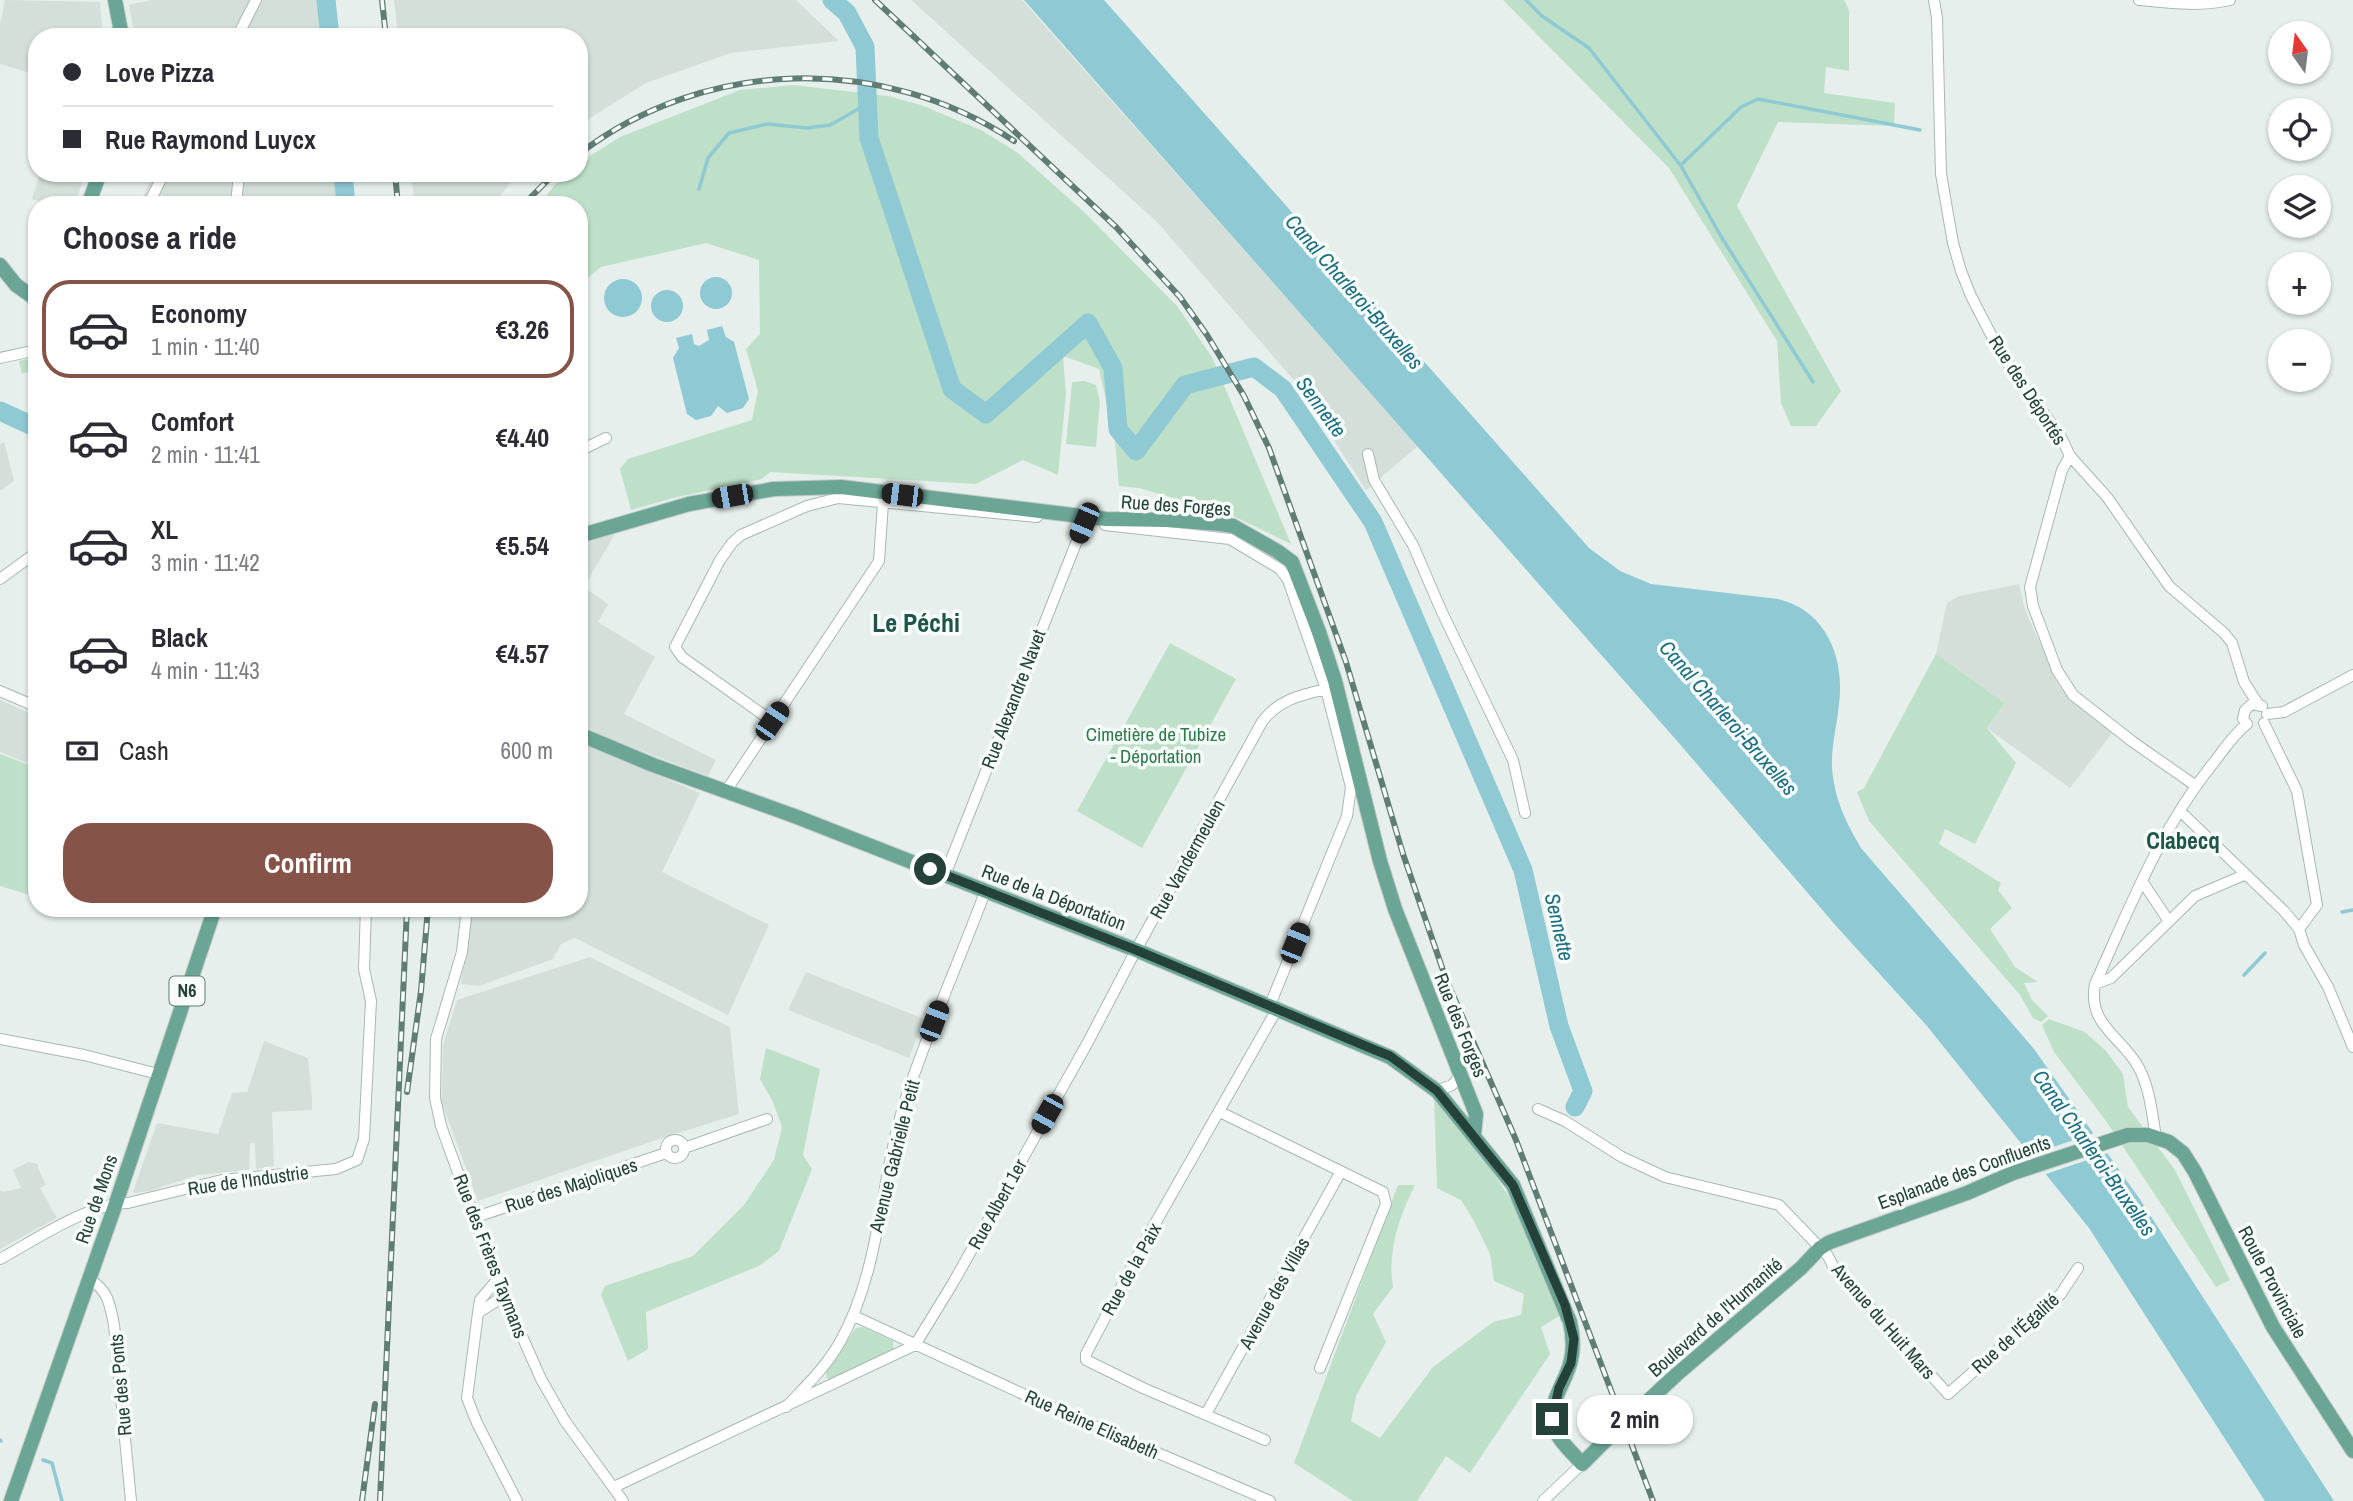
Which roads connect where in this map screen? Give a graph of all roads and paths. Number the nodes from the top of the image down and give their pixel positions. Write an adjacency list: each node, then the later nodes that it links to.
1 (115, 0): 6 (main road)
2 (256, 0): 7 (street)
3 (1934, 0): 15 (street, Rue des Déportés)
4 (2140, 0): 5 (street)
5 (2230, 0)
6 (120, 28)
7 (243, 28)
8 (0, 265): 9 (main road)
9 (28, 294)
10 (28, 352): 11 (street)
11 (0, 358)
12 (606, 438): 13 (street)
13 (588, 447)
14 (1368, 454): 39 (street)
15 (2070, 456): 24 (street, Rue des Déportés); 34 (street)
16 (841, 487): 17 (street); 20 (main road, Rue des Forges); 37 (main road, Rue des Forges)
17 (854, 498): 18 (street, Rue des Forges); 31 (street, Rue des Forges)
18 (883, 503): 19 (street, Rue des Forges); 31 (street)
19 (1084, 523): 25 (street, Rue des Forges); 40 (street, Rue Alexandre Navet)
20 (588, 533)
21 (28, 559): 22 (street)
22 (0, 579)
23 (2353, 675): 30 (street)
24 (2244, 682): 28 (street, Rue des Déportés); 29 (street, Rue des Déportés)
25 (1326, 689): 35 (street, Rue des Forges); 49 (street, Rue Vandermeulen)
26 (0, 691): 27 (street)
27 (28, 703)
28 (2258, 704): 29 (street); 30 (street)
29 (2245, 710): 32 (street)
30 (2265, 719): 32 (street); 48 (street)
31 (772, 721): 36 (street)
32 (2247, 724): 34 (street)
33 (588, 738): 36 (main road, Rue de la Déportation)
34 (2196, 786): 38 (street)
35 (1351, 787): 37 (street); 51 (street, Rue des Forges)
36 (726, 791): 40 (main road, Rue de la Déportation)
37 (1366, 801): 55 (main road, Rue des Forges)
38 (2179, 811): 41 (street); 42 (street)
39 (1525, 813)
40 (944, 875): 43 (main road, Rue de la Déportation)
41 (2244, 875): 47 (street); 48 (street)
42 (2142, 881): 47 (street); 50 (street)
43 (985, 892): 49 (main road, Rue de la Déportation); 73 (street, Avenue Gabrielle Petit)
44 (212, 917): 54 (main road, Rue de Mons / N6)
45 (366, 917): 64 (street, Rue de l'Industrie)
46 (466, 917): 65 (street, Rue des Frères Taymans)
47 (2168, 920): 50 (street)
48 (2299, 929): 53 (street)
49 (1136, 950): 51 (main road, Rue de la Déportation); 74 (street, Rue Albert 1er)
50 (2095, 984): 62 (street)
51 (1273, 1007): 56 (main road, Rue de la Déportation); 58 (street, Rue de la Paix)
52 (0, 1040): 54 (street)
53 (2353, 1047)
54 (158, 1074): 64 (main road, Rue de Mons / N6)
55 (1461, 1074): 56 (street); 60 (main road, Rue des Forges)
56 (1437, 1091): 60 (main road, Rue de la Déportation)
57 (1538, 1109): 66 (street)
58 (1220, 1112): 63 (street); 78 (street, Rue de la Paix)
59 (767, 1119): 65 (street, Rue des Majoliques)
60 (1474, 1135): 81 (main road, Rue de la Déportation)
61 (2124, 1136): 62 (main road, Route Provinciale); 66 (main road, Esplanade des Confluents)
62 (2156, 1138): 80 (main road, Route Provinciale)
63 (1340, 1172): 75 (street); 78 (street, Avenue des Villas)
64 (116, 1203): 67 (street, Rue de l'Industrie); 69 (main road, Rue de Mons / N6)
65 (476, 1217): 70 (street, Rue des Frères Taymans)
66 (1820, 1248): 76 (street, Avenue du Huit Mars); 81 (main road, Boulevard de l'Humanité, bridge)
67 (0, 1259)
68 (2078, 1268): 76 (street, Rue de l'Égalité)
69 (89, 1279): 84 (main road, Rue de Mons / N6); 85 (street, Rue des Ponts)
70 (497, 1280): 71 (street, Rue des Frères Taymans); 72 (street)
71 (504, 1296): 72 (street); 82 (street, Rue des Frères Taymans)
72 (478, 1313): 86 (street)
73 (854, 1316): 74 (street, Rue Reine Elisabeth); 77 (street, Avenue Gabrielle Petit)
74 (915, 1345): 77 (street); 83 (street, Rue Reine Elisabeth)
75 (1320, 1368)
76 (1948, 1394)
77 (786, 1407): 82 (street)
78 (1206, 1414): 79 (street, Rue de la Paix)
79 (1265, 1440)
80 (2353, 1451)
81 (1582, 1464): 89 (street, Boulevard de l'Humanité)
82 (614, 1488): 87 (street, Rue des Frères Taymans)
83 (1253, 1498): 88 (street, Rue Reine Elisabeth)
84 (11, 1501)
85 (131, 1501)
86 (517, 1501)
87 (623, 1501)
88 (1270, 1501)
89 (1543, 1501)

